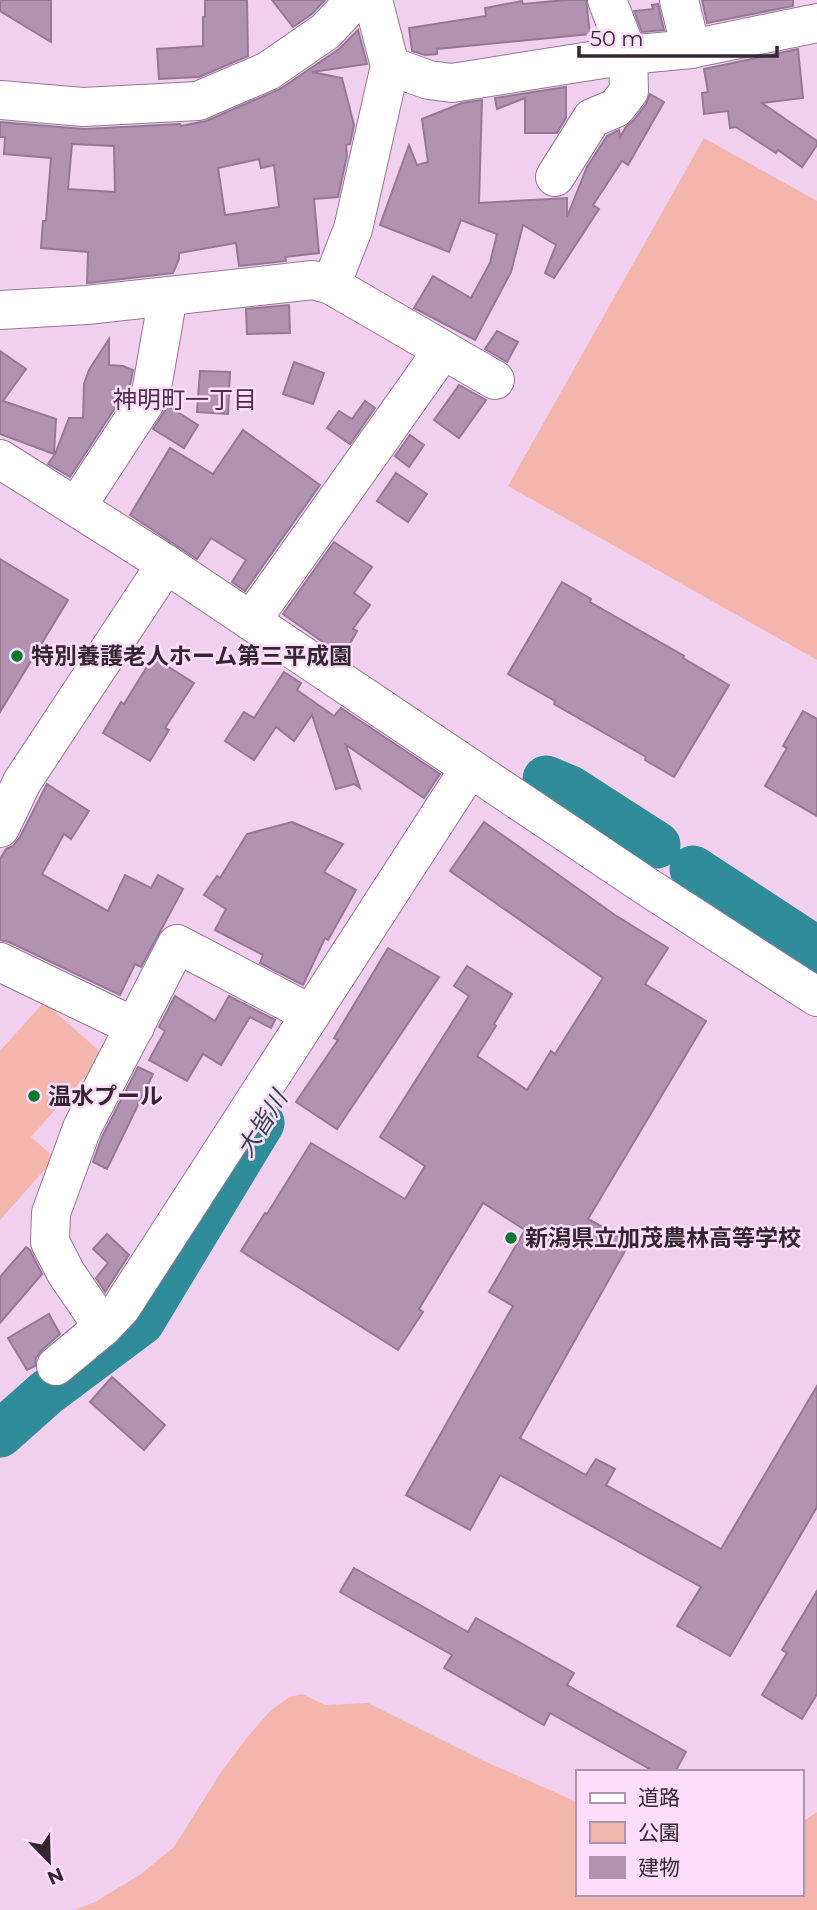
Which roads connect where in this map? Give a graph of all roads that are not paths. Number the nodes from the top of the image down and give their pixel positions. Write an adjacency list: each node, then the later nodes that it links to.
1 (355, 0): 9 (street)
2 (373, 0): 8 (street)
3 (607, 0): 7 (street)
4 (679, 0): 6 (street)
5 (817, 23): 6 (street)
6 (691, 49): 7 (street)
7 (628, 55): 8 (street); 10 (street)
8 (390, 66): 11 (street)
9 (0, 100)
10 (555, 177)
11 (331, 285): 12 (street); 14 (street)
12 (168, 296): 13 (street); 17 (street)
13 (0, 310)
14 (443, 350): 15 (street); 19 (street)
15 (495, 380)
16 (0, 459): 17 (street)
17 (77, 506): 18 (street)
18 (166, 564): 19 (street); 21 (street)
19 (251, 621): 20 (street)
20 (470, 768): 23 (street); 24 (street)
21 (0, 828)
22 (0, 962): 25 (street)
23 (817, 997)
24 (311, 1014): 25 (street); 26 (street)
25 (135, 1027): 26 (street)
26 (103, 1326): 27 (street)
27 (56, 1366)

